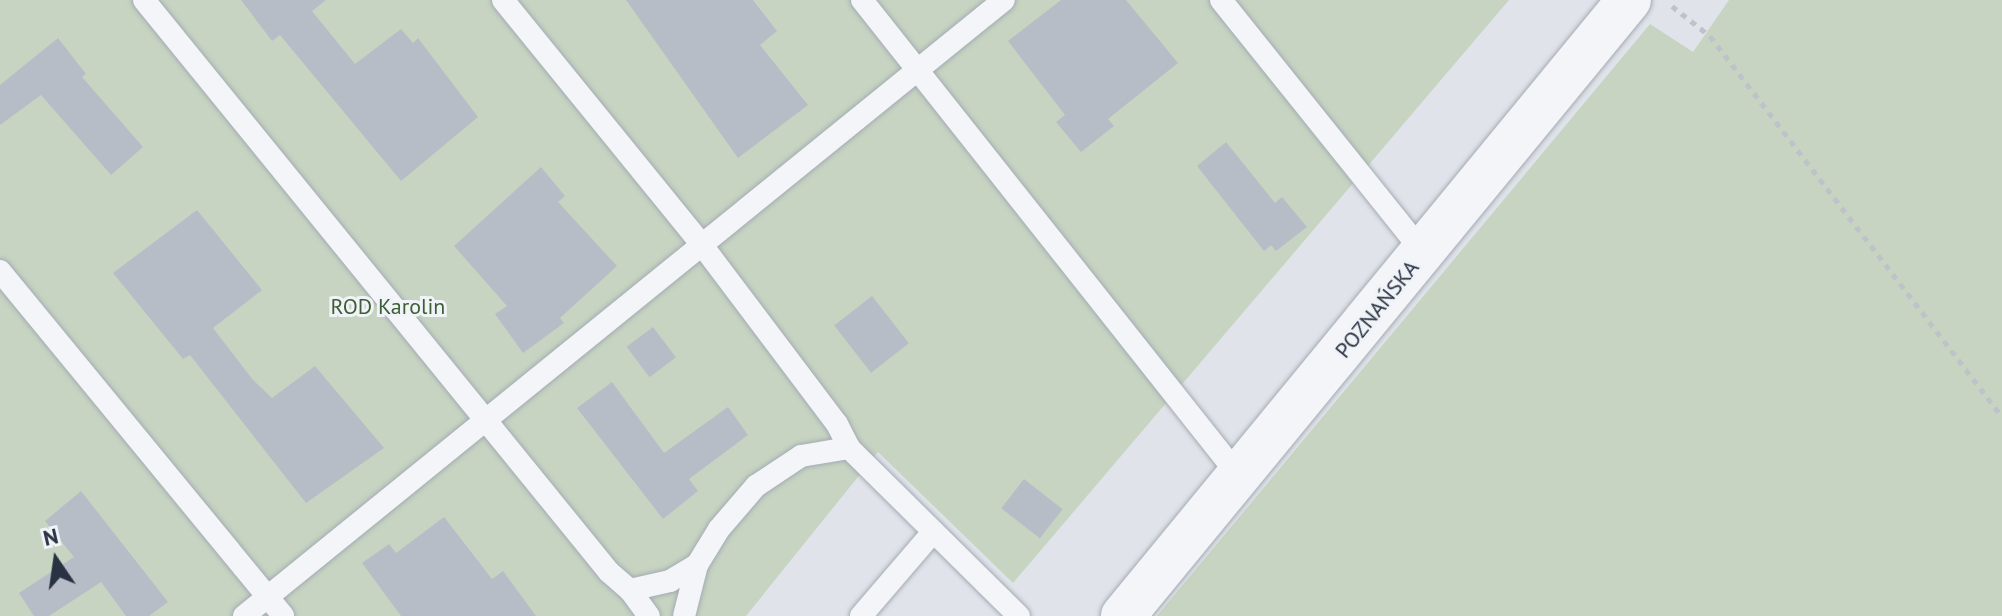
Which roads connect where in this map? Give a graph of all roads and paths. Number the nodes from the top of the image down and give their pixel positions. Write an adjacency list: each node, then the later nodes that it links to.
1 (144, 0): 13 (lane)
2 (503, 0): 9 (lane)
3 (862, 0): 8 (lane)
4 (1004, 0): 8 (lane)
5 (1221, 0): 10 (lane)
6 (1629, 0): 10 (street, POZNAŃSKA)
7 (1665, 0): 12 (path)
8 (918, 69): 9 (lane); 15 (lane)
9 (702, 245): 13 (lane); 14 (lane)
10 (1423, 252): 15 (street, POZNAŃSKA)
11 (0, 271): 19 (lane)
12 (2002, 417)
13 (487, 420): 18 (lane); 19 (lane)
14 (849, 448): 16 (lane); 17 (lane)
15 (1239, 476): 26 (street, POZNAŃSKA)
16 (933, 532): 24 (lane); 25 (lane)
17 (697, 565): 18 (lane); 23 (lane)
18 (630, 590): 22 (lane)
19 (268, 597): 20 (lane); 21 (lane)
20 (244, 616)
21 (283, 616)
22 (649, 616)
23 (684, 616)
24 (861, 616)
25 (1019, 616)
26 (1123, 616)

